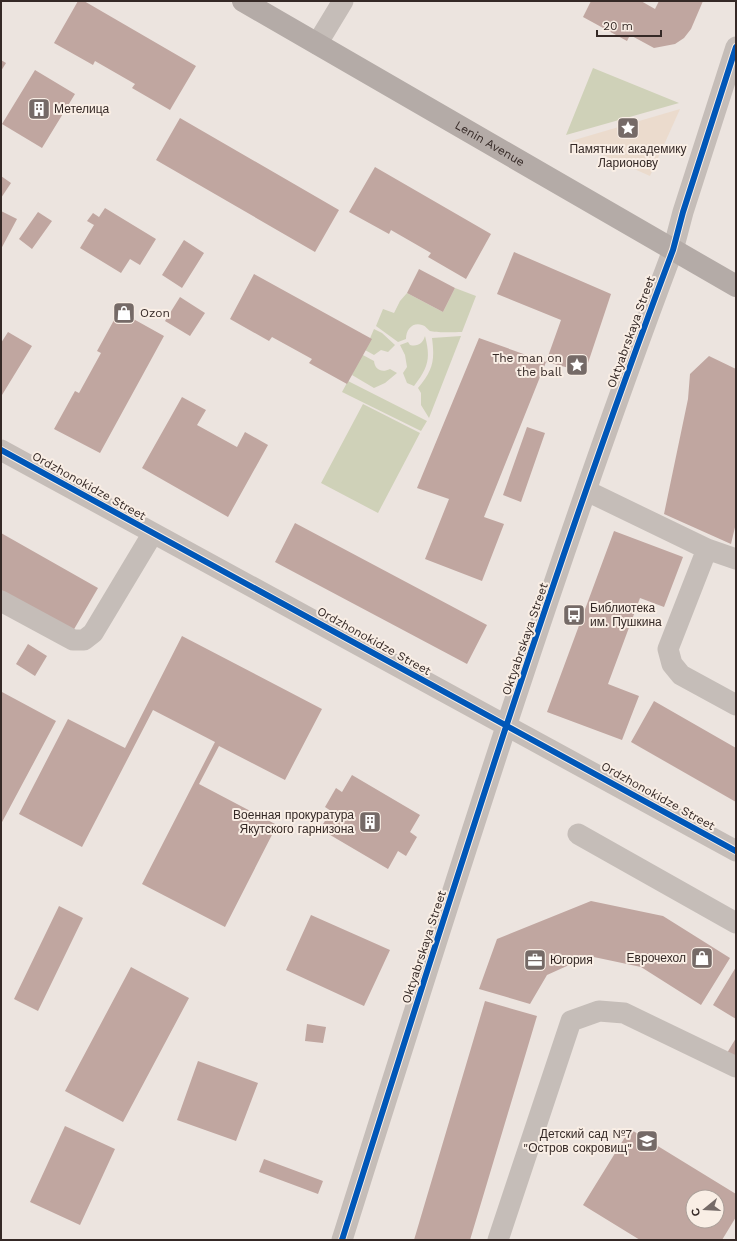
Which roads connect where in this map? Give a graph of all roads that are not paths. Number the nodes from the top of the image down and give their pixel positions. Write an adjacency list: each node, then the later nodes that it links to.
1 (243, 1): 3 (main road, Lenin Avenue)
2 (343, 1): 3 (street)
3 (317, 44): 5 (main road, Lenin Avenue)
4 (736, 47): 5 (street, Oktyabrskaya Street)
5 (673, 250): 6 (main road, Lenin Avenue); 8 (street, Oktyabrskaya Street)
6 (736, 286)
7 (1, 450): 9 (street, Ordzhonokidze Street)
8 (587, 491): 10 (street); 14 (street, Oktyabrskaya Street)
9 (153, 533): 12 (street); 14 (street, Ordzhonokidze Street)
10 (707, 549): 11 (street); 13 (street)
11 (736, 560)
12 (1, 601)
13 (736, 705)
14 (508, 726): 16 (street, Ordzhonokidze Street); 19 (street, Oktyabrskaya Street)
15 (578, 834): 17 (street)
16 (736, 851)
17 (736, 923)
18 (736, 1067): 20 (street)
19 (342, 1240)
20 (498, 1240)

